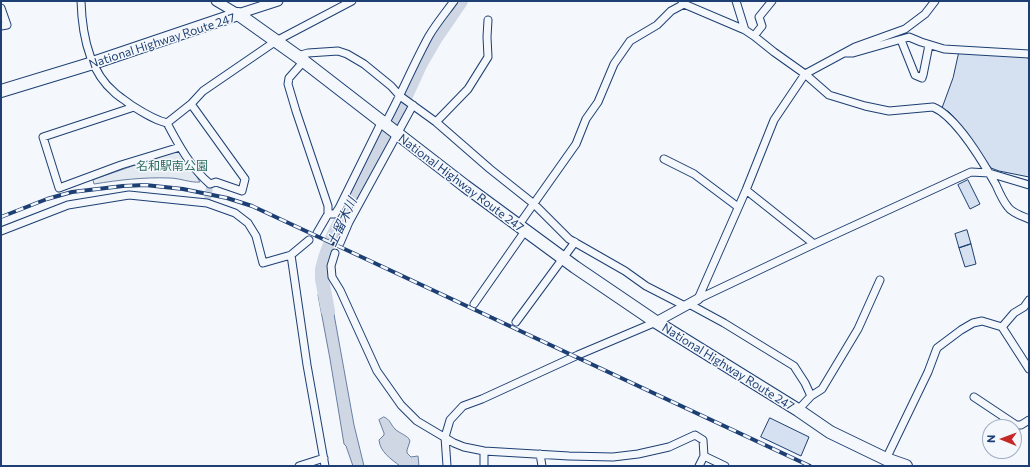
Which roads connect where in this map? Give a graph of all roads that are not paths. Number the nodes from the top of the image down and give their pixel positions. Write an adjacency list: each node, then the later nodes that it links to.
1 (81, 1): 22 (street)
2 (216, 1): 11 (street)
3 (278, 1): 11 (street)
4 (352, 1): 16 (street)
5 (454, 1): 25 (street)
6 (736, 1): 14 (street)
7 (772, 1): 15 (street)
8 (935, 1): 19 (street)
9 (683, 3): 14 (street); 38 (street)
10 (1, 8): 13 (street)
11 (238, 14): 16 (highway, National Highway Route 247); 22 (highway, National Highway Route 247)
12 (488, 20): 30 (street)
13 (1, 26)
14 (745, 30): 15 (street)
15 (754, 36): 23 (street)
16 (276, 40): 21 (highway, National Highway Route 247); 26 (street)
17 (901, 40): 18 (street); 18 (street); 19 (street)
18 (929, 45): 20 (street)
19 (843, 52): 23 (street)
20 (1029, 54)
21 (301, 58): 25 (street); 29 (highway, National Highway Route 247); 40 (street)
22 (93, 63): 24 (highway, National Highway Route 247); 28 (street)
23 (805, 74): 35 (street); 37 (street)
24 (1, 92)
25 (400, 96): 27 (street); 29 (street)
26 (192, 104): 31 (street); 33 (street)
27 (412, 105): 30 (street); 32 (street)
28 (134, 107): 31 (street); 33 (street)
29 (384, 122): 32 (highway, National Highway Route 247); 40 (street)
30 (436, 122): 38 (street)
31 (167, 123): 33 (street)
32 (396, 133): 42 (highway, National Highway Route 247); 47 (street)
33 (180, 147)
34 (664, 159): 39 (street)
35 (989, 173): 36 (street); 41 (street); 48 (street)
36 (1029, 185)
37 (746, 190): 39 (street); 48 (street)
38 (534, 204): 42 (street); 46 (street)
39 (738, 207): 53 (street)
40 (328, 214): 44 (street)
41 (1029, 219)
42 (521, 229): 51 (highway, National Highway Route 247); 55 (street)
43 (1, 231): 50 (street)
44 (317, 233)
45 (309, 240): 50 (street)
46 (575, 242): 51 (street); 56 (street)
47 (340, 243)
48 (814, 244): 53 (street)
49 (335, 253): 65 (street)
50 (291, 255): 69 (street)
51 (563, 258): 57 (street); 58 (highway, National Highway Route 247)
52 (880, 280): 61 (street)
53 (698, 299): 56 (street)
54 (1029, 300): 59 (street)
55 (474, 304)
56 (687, 305): 58 (street); 61 (street)
57 (516, 322)
58 (656, 322): 63 (highway, National Highway Route 247); 65 (street)
59 (1002, 328): 60 (street); 70 (street)
60 (1029, 369)
61 (811, 396): 63 (street)
62 (974, 397): 64 (street)
63 (798, 410): 70 (highway, National Highway Route 247)
64 (1029, 420)
65 (445, 437): 66 (street); 73 (street)
66 (484, 451): 67 (street); 74 (street)
67 (540, 454): 68 (street); 75 (street)
68 (704, 456): 76 (street); 77 (street)
69 (324, 458): 71 (street); 72 (street)
70 (889, 462): 78 (highway, National Highway Route 247)
71 (299, 466)
72 (325, 466)
73 (447, 466)
74 (484, 466)
75 (542, 466)
76 (699, 466)
77 (725, 466)
78 (906, 466)

